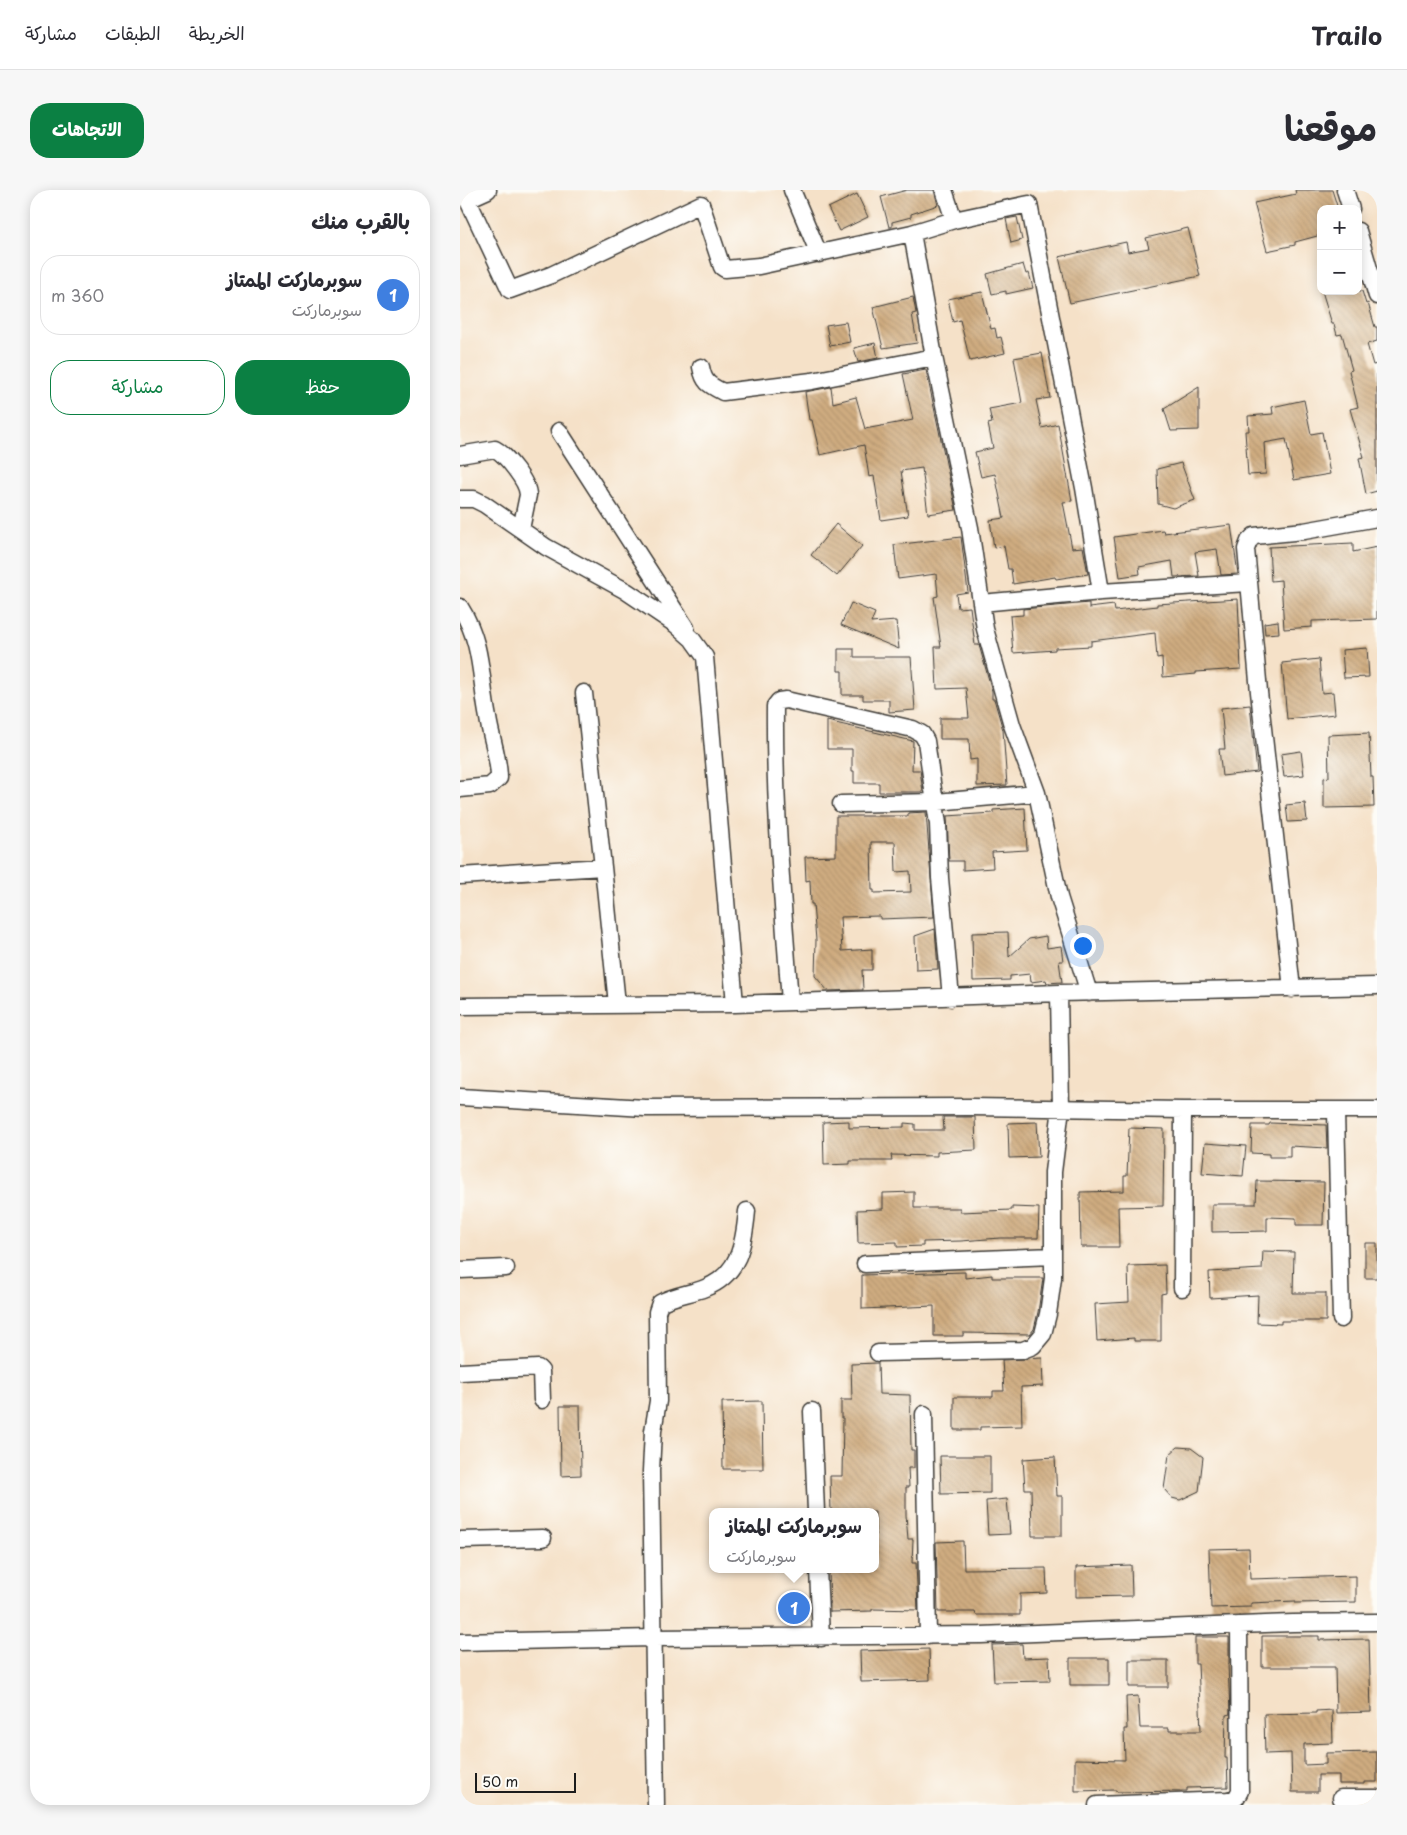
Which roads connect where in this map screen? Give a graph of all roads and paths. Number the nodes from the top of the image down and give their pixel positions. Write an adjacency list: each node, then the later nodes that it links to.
1 (488, 190): 5 (street)
2 (792, 190): 10 (street)
3 (944, 190): 7 (street)
4 (1345, 190): 6 (street)
5 (466, 195): 10 (street)
6 (1351, 205)
7 (954, 220): 8 (street); 20 (street)
8 (912, 233): 10 (street); 12 (street)
9 (1362, 245): 11 (street)
10 (819, 254)
11 (1377, 296)
12 (934, 356): 13 (street); 21 (street)
13 (701, 367)
14 (559, 431): 23 (street)
15 (460, 455): 18 (street)
16 (460, 499): 18 (street)
17 (1377, 518): 19 (street)
18 (520, 529): 23 (street)
19 (1248, 583): 20 (street); 32 (street)
20 (1101, 592): 21 (street)
21 (981, 603): 26 (street)
22 (460, 607): 25 (street)
23 (705, 657): 38 (street)
24 (584, 693): 29 (street)
25 (460, 789)
26 (1037, 793): 27 (street); 33 (street)
27 (936, 802): 28 (street); 35 (street); 36 (street)
28 (841, 804)
29 (603, 867): 30 (street); 37 (street)
30 (460, 876)
31 (1377, 986): 32 (street)
32 (1292, 989): 33 (street)
33 (1089, 993): 34 (street)
34 (1059, 994): 35 (street); 41 (street)
35 (951, 998): 36 (street)
36 (790, 1002): 38 (street)
37 (617, 1004): 38 (street); 39 (street)
38 (735, 1004)
39 (460, 1006)
40 (460, 1097): 41 (street)
41 (1061, 1108): 42 (street); 46 (street)
42 (1183, 1110): 44 (street); 50 (street)
43 (1377, 1110): 44 (street)
44 (1336, 1112): 51 (street)
45 (747, 1211): 64 (street)
46 (1053, 1256): 47 (street); 52 (street)
47 (864, 1264)
48 (506, 1268): 49 (street)
49 (460, 1270)
50 (1182, 1288)
51 (1341, 1318)
52 (878, 1353)
53 (460, 1372): 54 (street)
54 (542, 1400)
55 (812, 1411): 57 (street)
56 (924, 1414): 63 (street)
57 (816, 1508)
58 (543, 1538): 59 (street)
59 (460, 1540)
60 (818, 1573): 65 (street)
61 (1377, 1622): 62 (street)
62 (1239, 1625): 63 (street); 70 (street)
63 (928, 1636): 65 (street)
64 (653, 1638): 65 (street); 66 (street); 69 (street)
65 (821, 1638)
66 (460, 1642)
67 (1341, 1798): 68 (street)
68 (1377, 1798)
69 (656, 1805)
70 (1097, 1805)

